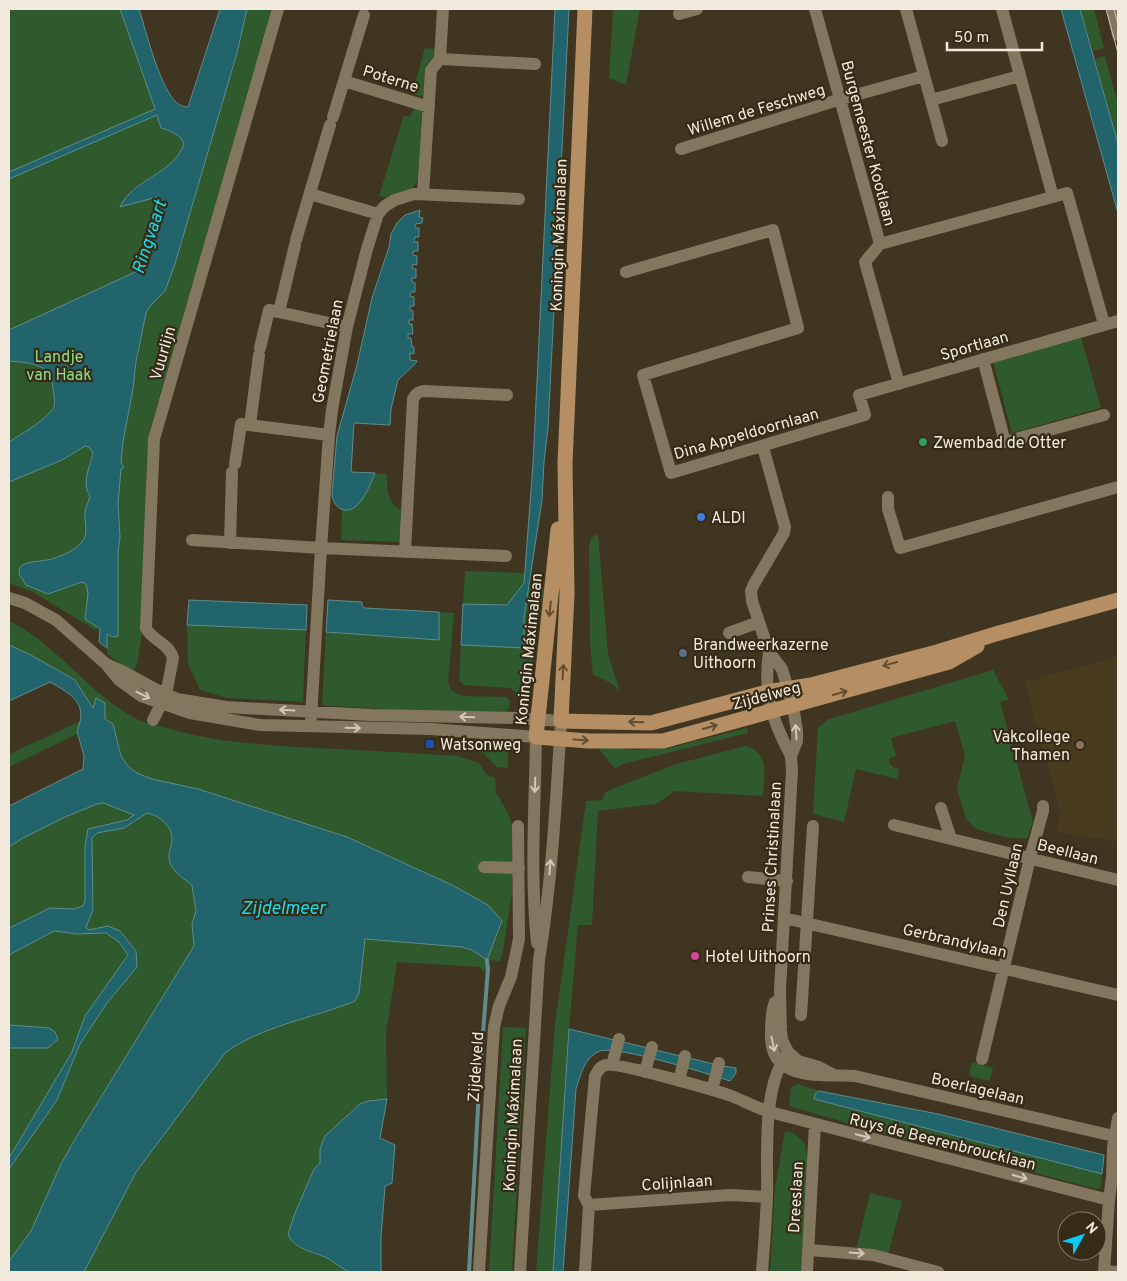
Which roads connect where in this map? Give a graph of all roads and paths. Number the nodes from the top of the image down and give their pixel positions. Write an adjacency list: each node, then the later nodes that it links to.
1 (278, 9): 57 (street, Vuurlijn)
2 (443, 9): 12 (street)
3 (585, 9): 41 (main road, Koningin Máximalaan)
4 (698, 9): 9 (street)
5 (816, 9): 17 (street, Burgemeester Kootlaan)
6 (906, 9): 14 (street)
7 (1002, 9): 15 (street)
8 (1112, 9): 11 (street)
9 (679, 14)
10 (364, 15): 16 (street, Poterne)
11 (1118, 35)
12 (440, 59): 13 (street); 19 (street)
13 (535, 64)
14 (924, 76): 17 (street, Willem de Feschweg); 18 (street)
15 (1020, 76): 18 (street); 24 (street)
16 (344, 81): 19 (street, Poterne); 22 (street, Poterne)
17 (840, 100): 21 (street, Willem de Feschweg); 27 (street, Burgemeester Kootlaan)
18 (931, 100): 20 (street)
19 (429, 107): 23 (street)
20 (942, 141)
21 (681, 149)
22 (310, 194): 26 (street); 29 (street, Poterne)
23 (423, 194): 25 (street); 26 (street)
24 (1053, 197): 27 (street, Burgemeester Kootlaan); 31 (street)
25 (519, 199)
26 (378, 214): 32 (street, Geometrielaan)
27 (880, 244): 34 (street)
28 (626, 272): 40 (street, Dina Appeldoornlaan)
29 (279, 312): 32 (street); 38 (street)
30 (1118, 320): 31 (street, Sportlaan)
31 (1104, 324): 33 (street, Sportlaan)
32 (347, 327): 39 (street, Geometrielaan)
33 (983, 359): 34 (street, Sportlaan); 37 (street)
34 (899, 384): 36 (street, Sportlaan)
35 (507, 395): 47 (street)
36 (865, 415): 40 (street, Dina Appeldoornlaan)
37 (1104, 415)
38 (250, 425): 39 (street); 45 (street)
39 (329, 434): 46 (street, Geometrielaan)
40 (763, 446): 51 (street)
41 (566, 462): 62 (main road, Koningin Máximalaan, one-way to 62); 63 (main road, Koningin Máximalaan, one-way to 41)
42 (1118, 487): 43 (street)
43 (888, 496)
44 (192, 540): 45 (street)
45 (230, 542): 46 (street)
46 (321, 548): 47 (street); 59 (street, Geometrielaan)
47 (405, 552): 48 (street)
48 (506, 556)
49 (9, 598): 57 (street)
50 (1118, 600): 53 (main road, Zijdelweg)
51 (759, 622): 52 (street); 54 (street)
52 (729, 633)
53 (999, 633): 55 (main road, Zijdelweg, one-way to 55); 58 (main road, Zijdelweg, one-way to 53)
54 (769, 652): 55 (street); 56 (street)
55 (789, 688): 56 (main road, Zijdelweg); 58 (street, Prinses Christinalaan)
56 (767, 692): 60 (street, Prinses Christinalaan); 63 (main road, Zijdelweg, one-way to 63)
57 (165, 699): 59 (street, one-way to 57); 61 (street); 64 (street)
58 (793, 706): 60 (main road, Zijdelweg); 67 (street, Prinses Christinalaan, one-way to 58)
59 (311, 711): 62 (street, one-way to 59); 64 (street, Geometrielaan)
60 (771, 712): 66 (main road, Zijdelweg, one-way to 60); 67 (street, Prinses Christinalaan)
61 (153, 720)
62 (538, 720): 63 (street); 65 (main road, Koningin Máximalaan)
63 (561, 721): 66 (street, Koningin Máximalaan)
64 (311, 727): 65 (street, one-way to 65)
65 (536, 737): 66 (main road, Zijdelweg); 82 (street, Koningin Máximalaan, one-way to 82)
66 (560, 739): 82 (street, Koningin Máximalaan, one-way to 66)
67 (792, 756): 79 (street, Prinses Christinalaan)
68 (1043, 806): 74 (street, Den Uyllaan)
69 (941, 808): 73 (street)
70 (894, 825): 73 (street, Beellaan)
71 (518, 826): 76 (street, Zijdelveld)
72 (813, 826): 81 (street)
73 (951, 839): 74 (street, Beellaan)
74 (1030, 858): 78 (street, Beellaan); 83 (street, Den Uyllaan)
75 (484, 867): 76 (street)
76 (518, 868): 104 (street, Zijdelveld)
77 (748, 877): 79 (street)
78 (1118, 880)
79 (787, 881): 80 (street, Prinses Christinalaan)
80 (784, 918): 81 (street, Gerbrandylaan); 88 (street, Prinses Christinalaan)
81 (806, 923): 83 (street, Gerbrandylaan); 85 (street)
82 (538, 960): 105 (street, Koningin Máximalaan)
83 (1005, 968): 84 (street, Gerbrandylaan); 89 (street, Den Uyllaan)
84 (1118, 996)
85 (801, 1015)
86 (619, 1039): 92 (street)
87 (652, 1047): 93 (street)
88 (785, 1057): 96 (street); 99 (street, Boerlagelaan)
89 (982, 1059)
90 (684, 1062): 94 (street)
91 (719, 1063): 95 (street)
92 (612, 1065): 93 (street); 102 (street)
93 (647, 1066): 94 (street)
94 (679, 1081): 95 (street)
95 (712, 1090): 96 (street)
96 (770, 1112): 98 (street, Ruys de Beerenbroucklaan); 100 (street)
97 (1118, 1118): 99 (street)
98 (815, 1124): 101 (street, Ruys de Beerenbroucklaan, one-way to 101); 103 (street, Dreeslaan)
99 (1117, 1136): 101 (street)
100 (767, 1197): 102 (street, Colijnlaan); 107 (street)
101 (1109, 1200): 110 (street)
102 (589, 1205): 106 (street)
103 (809, 1250): 108 (street, Dreeslaan); 109 (street, one-way to 109)
104 (479, 1272)
105 (520, 1272)
106 (585, 1272)
107 (762, 1272)
108 (807, 1272)
109 (938, 1272)
110 (1104, 1272): 111 (street)
111 (1118, 1272)

